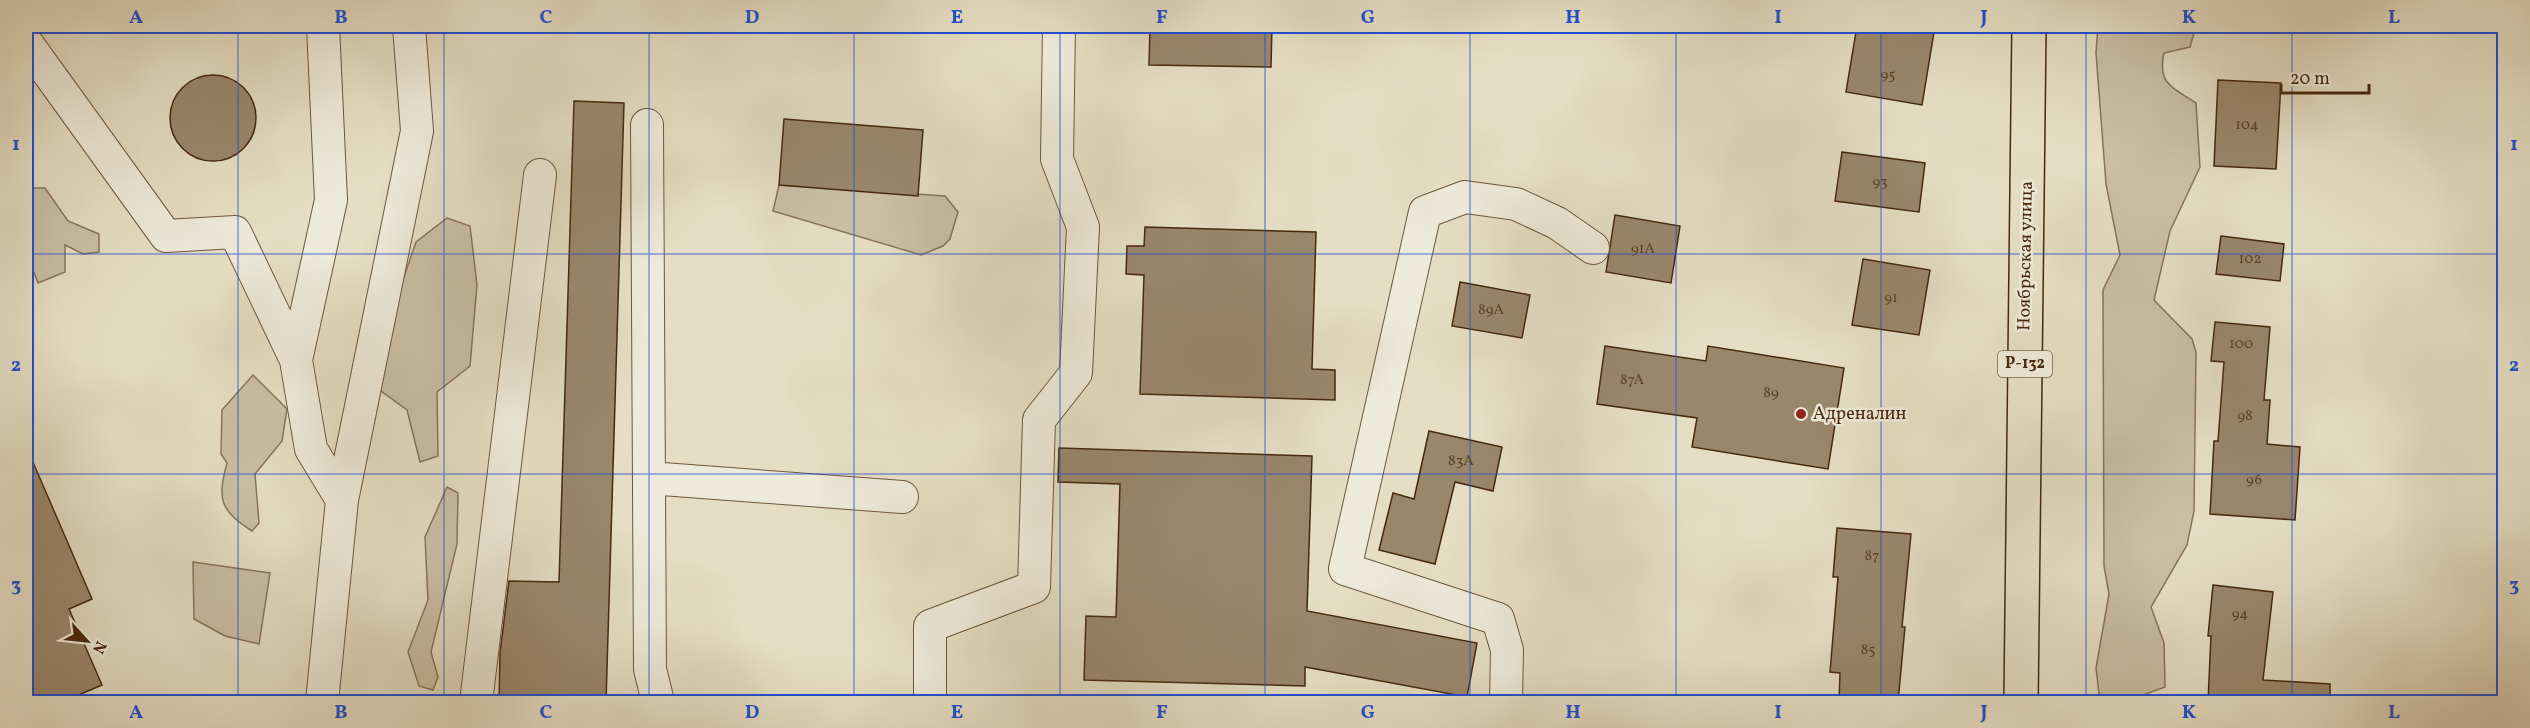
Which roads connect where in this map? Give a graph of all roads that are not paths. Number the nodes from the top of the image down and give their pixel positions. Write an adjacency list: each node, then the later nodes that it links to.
1 (323, 26): 9 (street)
2 (409, 26): 12 (street)
3 (1059, 26): 16 (street)
4 (2029, 26): 18 (highway, Ноябрьская улица / Р-132)
5 (26, 42): 9 (street)
6 (647, 125): 10 (street)
7 (540, 176): 14 (street)
8 (1593, 248): 17 (street)
9 (296, 360): 12 (street)
10 (649, 478): 11 (street); 15 (street)
11 (902, 497)
12 (342, 500): 13 (street)
13 (322, 702)
14 (476, 702)
15 (658, 702)
16 (930, 702)
17 (1506, 702)
18 (2021, 702)

